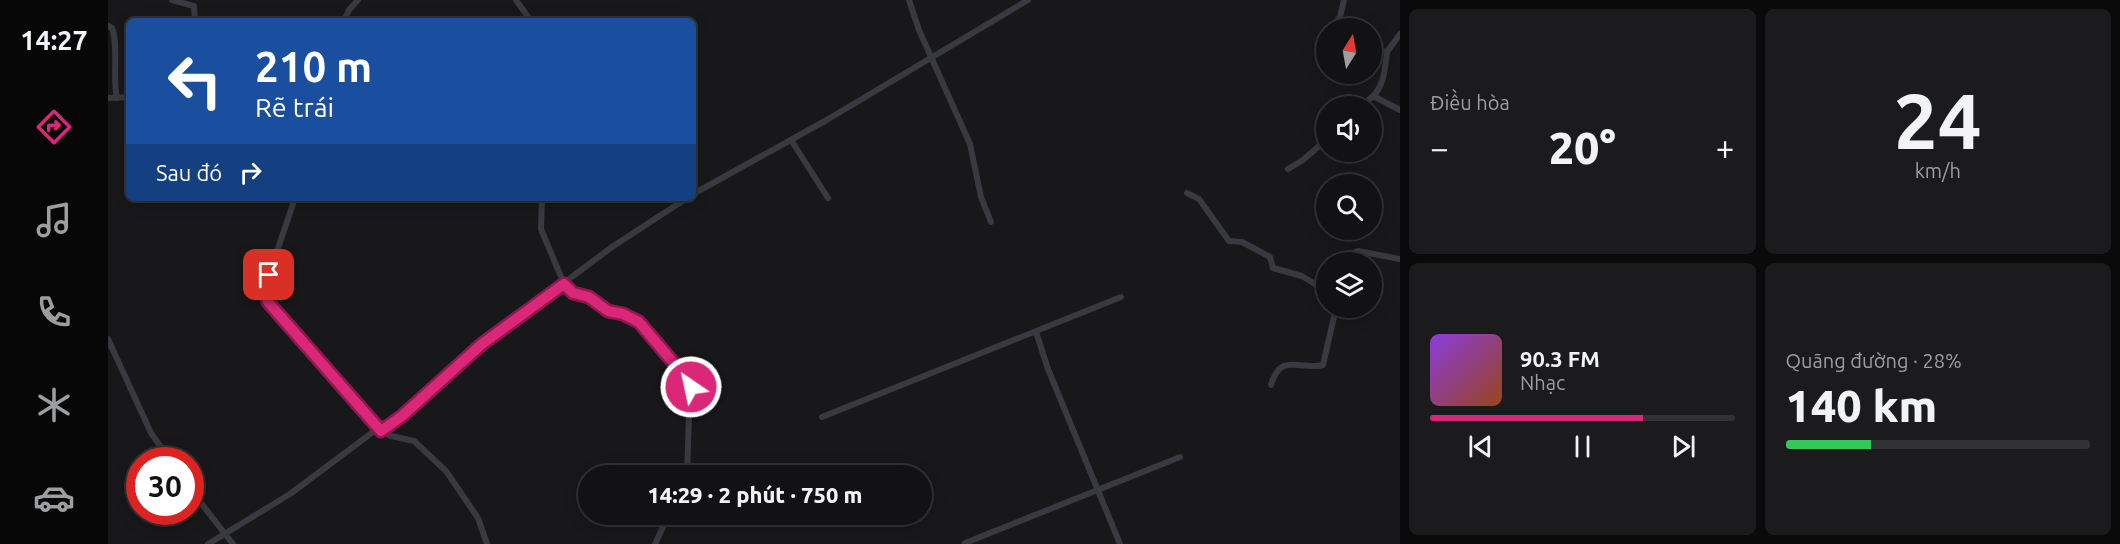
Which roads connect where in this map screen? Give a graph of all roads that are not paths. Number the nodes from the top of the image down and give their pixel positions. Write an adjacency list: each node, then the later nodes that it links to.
1 (172, 0): 7 (street)
2 (358, 0): 8 (street)
3 (516, 0): 9 (street)
4 (909, 0): 15 (street)
5 (1028, 0): 15 (street)
6 (1344, 0): 10 (street)
7 (195, 18)
8 (345, 18)
9 (529, 18)
10 (1339, 18)
11 (108, 26): 19 (street)
12 (1400, 34): 14 (street)
13 (1382, 51): 14 (street)
14 (1387, 52): 16 (street)
15 (932, 57): 22 (street); 31 (street)
16 (1376, 96)
17 (126, 97): 19 (street)
18 (108, 98): 19 (street)
19 (117, 98)
20 (1382, 101): 21 (street)
21 (1400, 110)
22 (790, 140): 25 (street); 27 (street)
23 (1316, 149): 24 (street)
24 (1288, 169)
25 (696, 193)
26 (1187, 193): 35 (street)
27 (828, 198)
28 (294, 201): 42 (street)
29 (542, 201): 34 (street)
30 (682, 201): 34 (street)
31 (991, 222)
32 (1382, 256): 33 (street)
33 (1400, 259)
34 (564, 284): 42 (street); 45 (street)
35 (1316, 285)
36 (1121, 297): 38 (street)
37 (1334, 318): 40 (street)
38 (1036, 332): 41 (street); 46 (street)
39 (108, 339): 43 (street)
40 (1271, 385)
41 (822, 417)
42 (379, 430): 49 (street); 53 (street)
43 (161, 447)
44 (1180, 457): 46 (street)
45 (687, 465)
46 (1098, 490): 50 (street); 55 (street)
47 (204, 507): 49 (street)
48 (664, 525): 54 (street)
49 (225, 535): 51 (street); 52 (street)
50 (965, 543)
51 (208, 544)
52 (233, 544)
53 (487, 544)
54 (655, 544)
55 (1120, 544)

